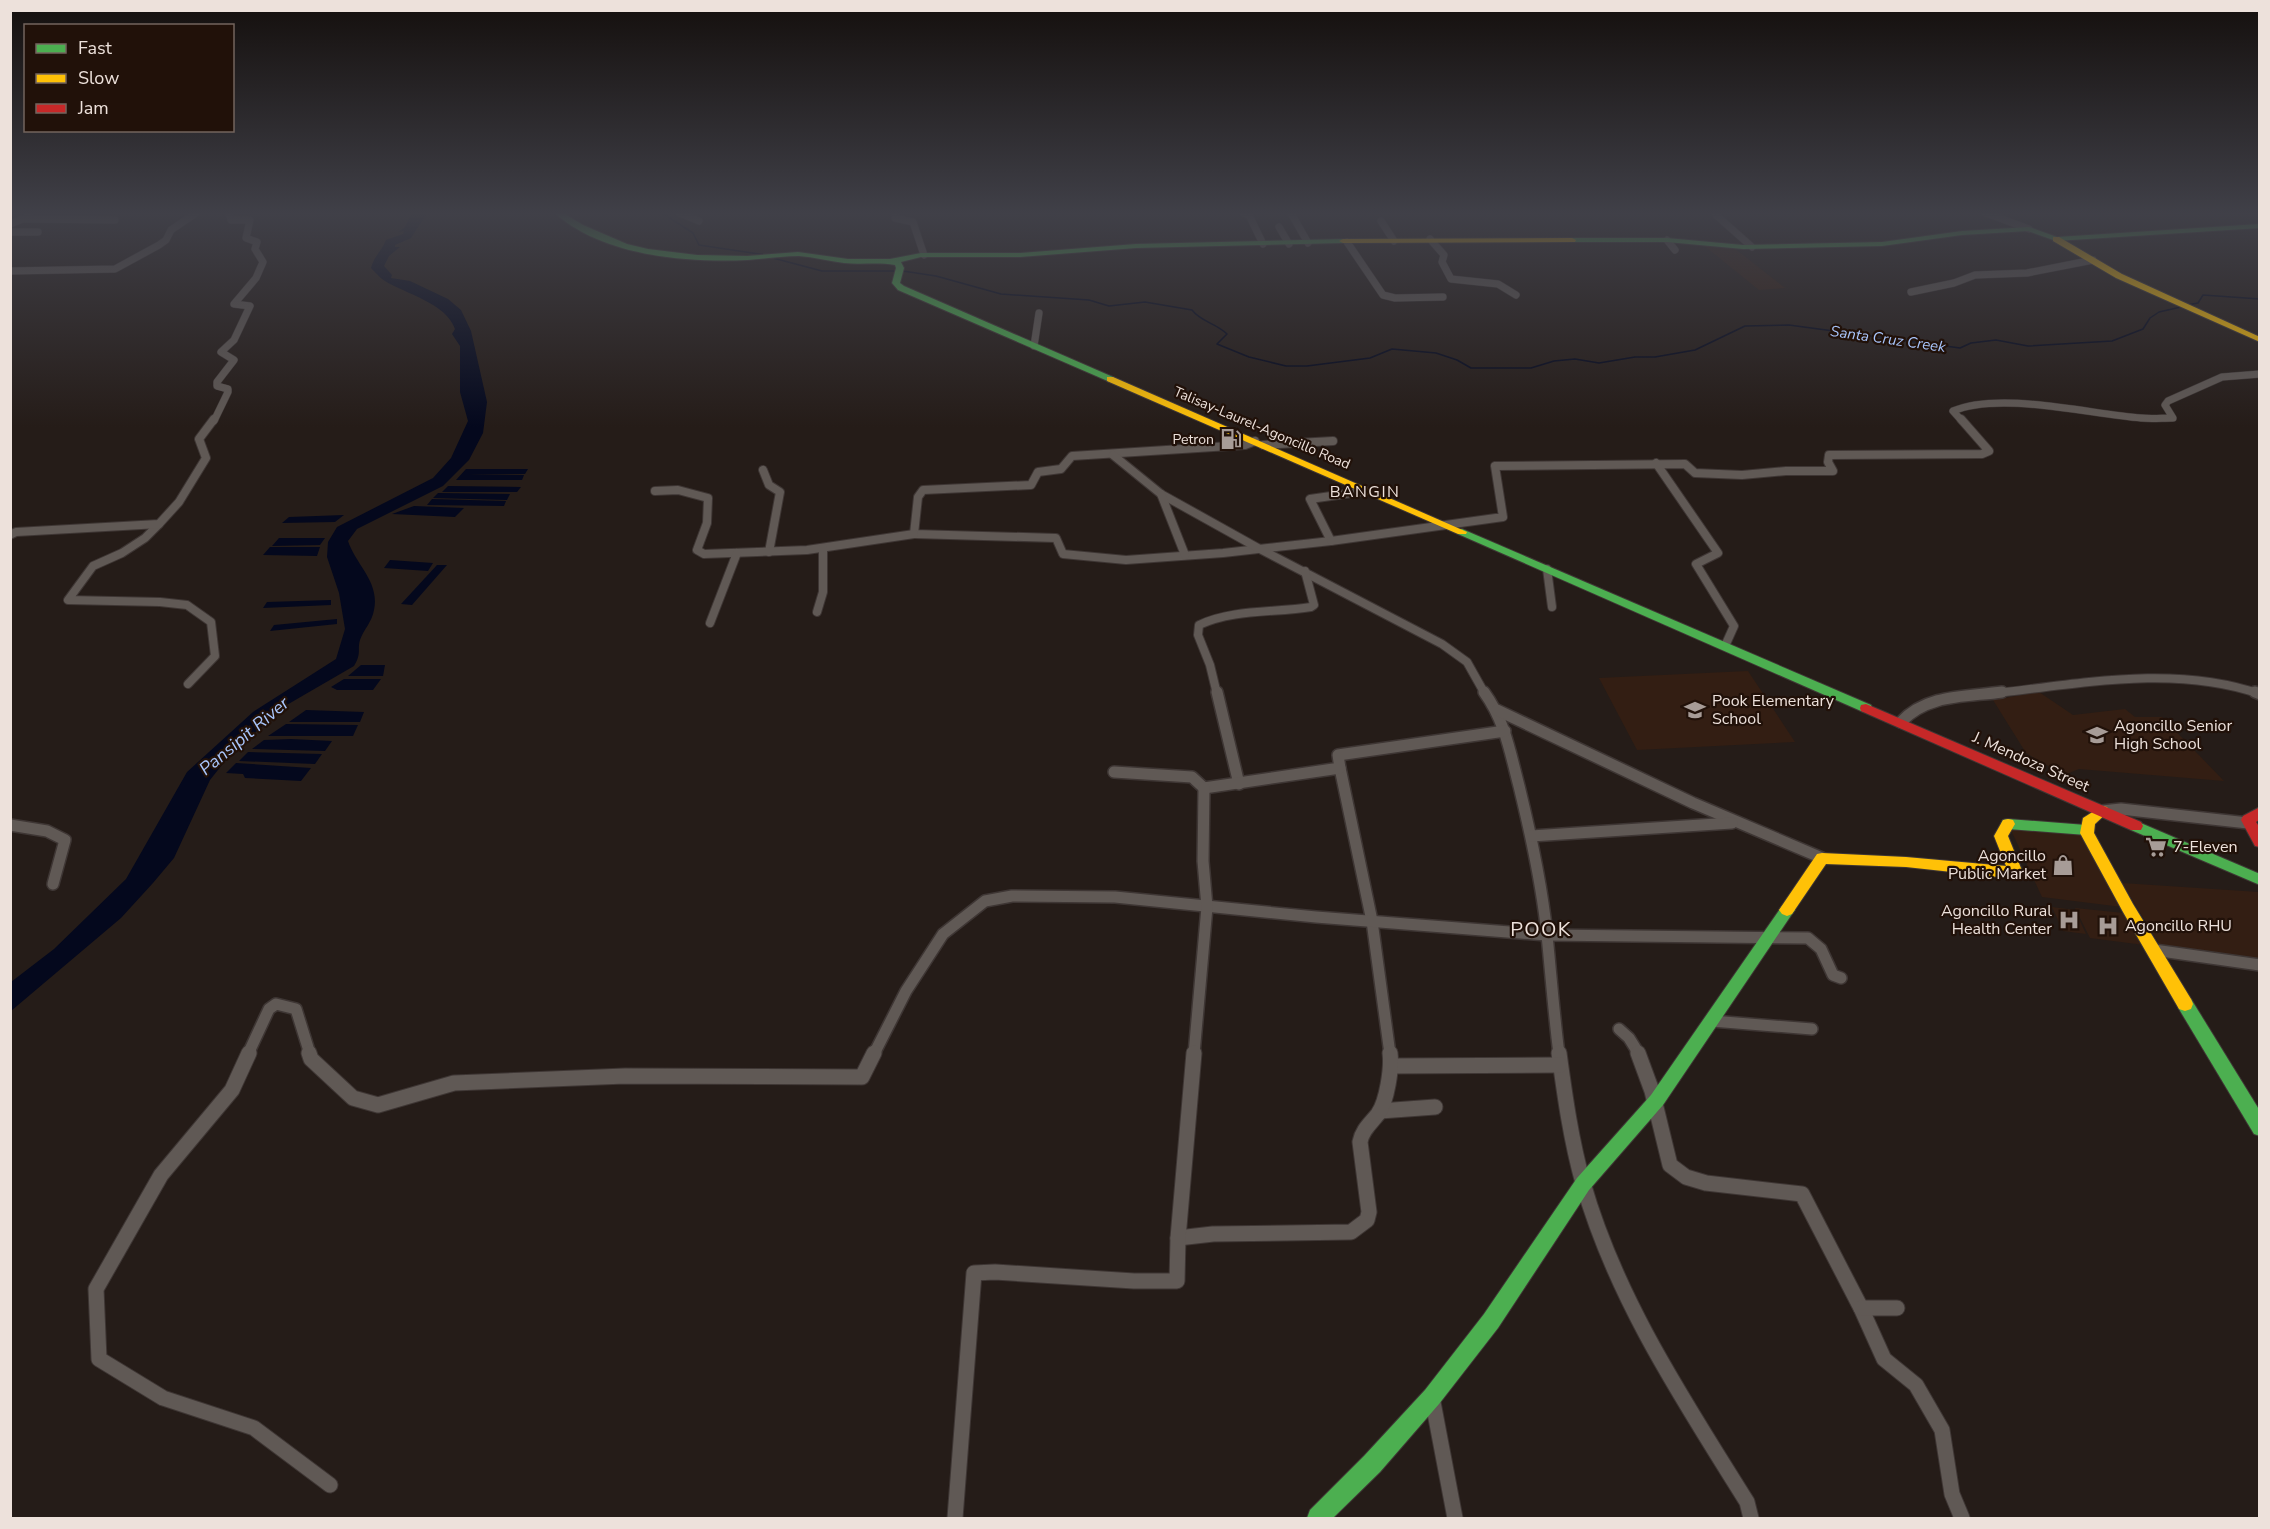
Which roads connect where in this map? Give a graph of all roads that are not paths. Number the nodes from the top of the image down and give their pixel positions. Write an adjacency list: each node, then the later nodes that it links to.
1 (251, 284): 22 (street)
2 (897, 284): 12 (street, Talisay-Laurel-Agoncillo Road)
3 (1376, 284): 9 (street)
4 (1499, 284): 8 (street)
5 (1948, 284): 7 (street)
6 (2137, 284): 11 (street)
7 (1911, 292)
8 (1516, 295)
9 (1443, 297)
10 (1039, 313): 12 (street)
11 (2259, 340)
12 (1034, 346): 15 (street, Talisay-Laurel-Agoncillo Road)
13 (2259, 374): 17 (street)
14 (1333, 441): 15 (street)
15 (1259, 443): 16 (street); 20 (street, Talisay-Laurel-Agoncillo Road)
16 (1113, 455): 21 (street); 24 (street)
17 (1656, 463): 23 (street); 37 (street)
18 (763, 470): 29 (street)
19 (656, 491): 30 (street)
20 (1366, 491): 23 (street, Talisay-Laurel-Agoncillo Road); 26 (street)
21 (1161, 494): 28 (street); 31 (street)
22 (159, 524): 25 (street); 39 (street)
23 (1443, 524): 26 (street); 32 (street, Talisay-Laurel-Agoncillo Road)
24 (914, 534): 27 (street); 31 (street)
25 (10, 535)
26 (1331, 541): 28 (street)
27 (823, 548): 29 (street); 35 (street)
28 (1258, 548): 31 (street); 33 (street)
29 (769, 552): 30 (street)
30 (737, 553): 36 (street)
31 (1185, 555)
32 (1547, 569): 34 (street); 37 (street, Talisay-Laurel-Agoncillo Road)
33 (1305, 571): 41 (street); 46 (street)
34 (1552, 607)
35 (817, 612)
36 (710, 622)
37 (1725, 646): 38 (street, Talisay-Laurel-Agoncillo Road)
38 (1790, 674): 42 (street, J. Mendoza Street)
39 (188, 684)
40 (2259, 694): 42 (street)
41 (1497, 710): 43 (street); 50 (street)
42 (1901, 722): 48 (street, J. Mendoza Street)
43 (1505, 731): 44 (street); 53 (street)
44 (1340, 768): 46 (street); 59 (street)
45 (1114, 772): 47 (street)
46 (1239, 784): 47 (street)
47 (1204, 788): 58 (street)
48 (2102, 811): 49 (street); 52 (street); 56 (street, J. Mendoza Street)
49 (2254, 819): 54 (street)
50 (1736, 823): 53 (street); 55 (street)
51 (10, 825): 57 (street)
52 (2086, 830): 55 (street); 62 (street)
53 (1531, 836): 60 (street)
54 (2259, 842)
55 (1822, 858): 61 (street)
56 (2259, 880)
57 (53, 884)
58 (1207, 907): 59 (street); 75 (street); 79 (street)
59 (1372, 921): 60 (street); 69 (street)
60 (1547, 935): 61 (street); 68 (street)
61 (1768, 939): 64 (street); 65 (street)
62 (2154, 950): 63 (street); 73 (street)
63 (2259, 965)
64 (1841, 978)
65 (1712, 1021): 67 (street); 70 (street)
66 (1619, 1029): 70 (street)
67 (1812, 1029)
68 (1560, 1065): 69 (street); 74 (street)
69 (1392, 1066): 72 (street)
70 (1657, 1100): 74 (street); 76 (street)
71 (1435, 1107): 72 (street)
72 (1380, 1112): 75 (street)
73 (2259, 1128)
74 (1583, 1185): 78 (street); 83 (street)
75 (1178, 1238): 80 (street)
76 (1861, 1308): 77 (street); 84 (street)
77 (1897, 1308)
78 (1432, 1397): 81 (street); 82 (street)
79 (330, 1485)
80 (955, 1518)
81 (1318, 1518)
82 (1455, 1518)
83 (1751, 1518)
84 (1962, 1518)

